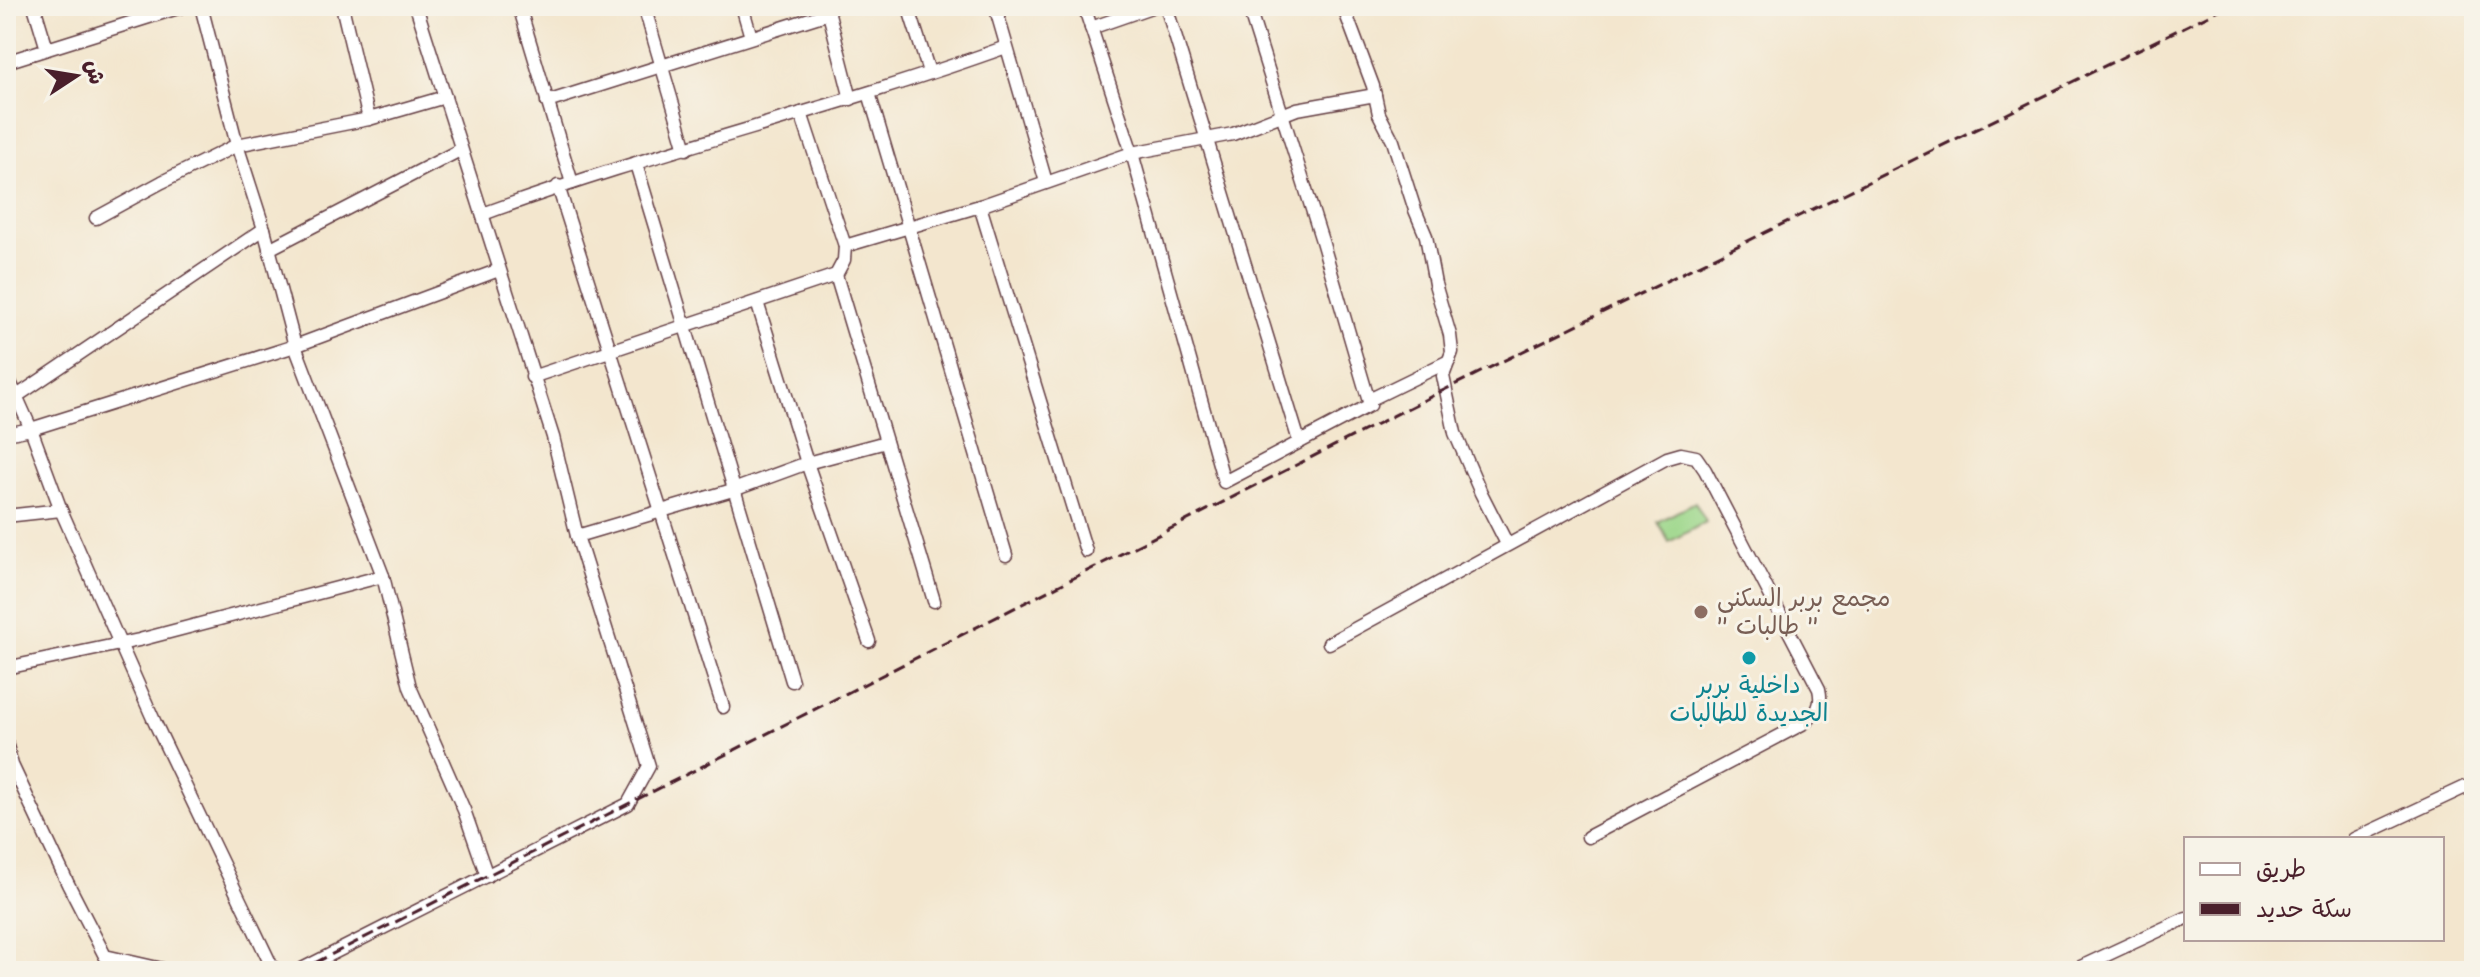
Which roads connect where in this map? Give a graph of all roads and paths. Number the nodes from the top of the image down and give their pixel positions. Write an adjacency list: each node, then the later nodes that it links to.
1 (34, 6): 20 (street)
2 (184, 6): 20 (street)
3 (201, 6): 33 (street)
4 (342, 6): 31 (street)
5 (416, 6): 26 (street)
6 (644, 6): 22 (street)
7 (742, 6): 18 (street)
8 (908, 6): 23 (street)
9 (995, 6): 19 (street)
10 (1084, 6): 17 (street)
11 (1154, 6): 17 (street)
12 (1166, 6): 32 (street)
13 (1248, 6): 30 (street)
14 (1343, 6): 25 (street)
15 (524, 7): 28 (street)
16 (828, 9): 18 (street); 27 (street)
17 (1091, 28): 36 (street)
18 (751, 37): 22 (street)
19 (1006, 47): 23 (street); 38 (street)
20 (47, 49): 21 (street)
21 (6, 62)
22 (661, 67): 28 (street); 34 (street)
23 (929, 72): 24 (street)
24 (869, 93): 27 (street); 43 (street)
25 (1375, 95): 30 (street); 53 (street)
26 (445, 97): 31 (street); 35 (street)
27 (851, 99): 29 (street)
28 (547, 102): 39 (street)
29 (801, 113): 34 (street); 45 (street)
30 (1283, 115): 32 (street); 57 (street)
31 (369, 119): 33 (street)
32 (1207, 140): 36 (street); 60 (street)
33 (237, 145): 42 (street); 44 (street)
34 (686, 149): 37 (street)
35 (460, 150): 41 (street); 46 (street)
36 (1132, 153): 38 (street); 60 (street)
37 (636, 164): 39 (street); 50 (street)
38 (1046, 182): 40 (street)
39 (565, 185): 41 (street); 52 (street)
40 (980, 206): 43 (street); 69 (street)
41 (483, 214): 47 (street)
42 (96, 218)
43 (909, 225): 45 (street); 70 (street)
44 (264, 229): 46 (street); 56 (street)
45 (845, 246): 48 (street)
46 (269, 249): 51 (street)
47 (499, 270): 51 (street); 55 (street)
48 (836, 275): 49 (street); 61 (street)
49 (757, 302): 50 (street); 62 (street)
50 (685, 325): 52 (street); 63 (street)
51 (295, 346): 58 (street); 71 (street)
52 (612, 348): 55 (street); 65 (street)
53 (1449, 361): 57 (street); 68 (street)
54 (6, 373): 56 (street)
55 (532, 377): 67 (street)
56 (17, 396): 58 (street)
57 (1369, 400): 60 (street)
58 (31, 429): 59 (street); 64 (street)
59 (6, 434)
60 (1299, 441)
61 (886, 442): 62 (street); 72 (street)
62 (807, 463): 63 (street); 73 (street)
63 (736, 489): 65 (street); 77 (street)
64 (61, 510): 66 (street); 75 (street)
65 (660, 510): 67 (street); 78 (street)
66 (6, 516)
67 (577, 536): 83 (street)
68 (1507, 544): 74 (street); 81 (street)
69 (1086, 551)
70 (1006, 555)
71 (383, 576): 75 (street); 83 (street)
72 (934, 601)
73 (869, 641)
74 (1329, 643)
75 (120, 645): 76 (street); 86 (street)
76 (6, 668)
77 (792, 681)
78 (723, 707)
79 (6, 742): 85 (street)
80 (2474, 783): 82 (street)
81 (1588, 837)
82 (2358, 837)
83 (487, 876): 87 (street)
84 (2184, 919): 88 (street)
85 (171, 971)
86 (274, 971)
87 (298, 971)
88 (2072, 971)

